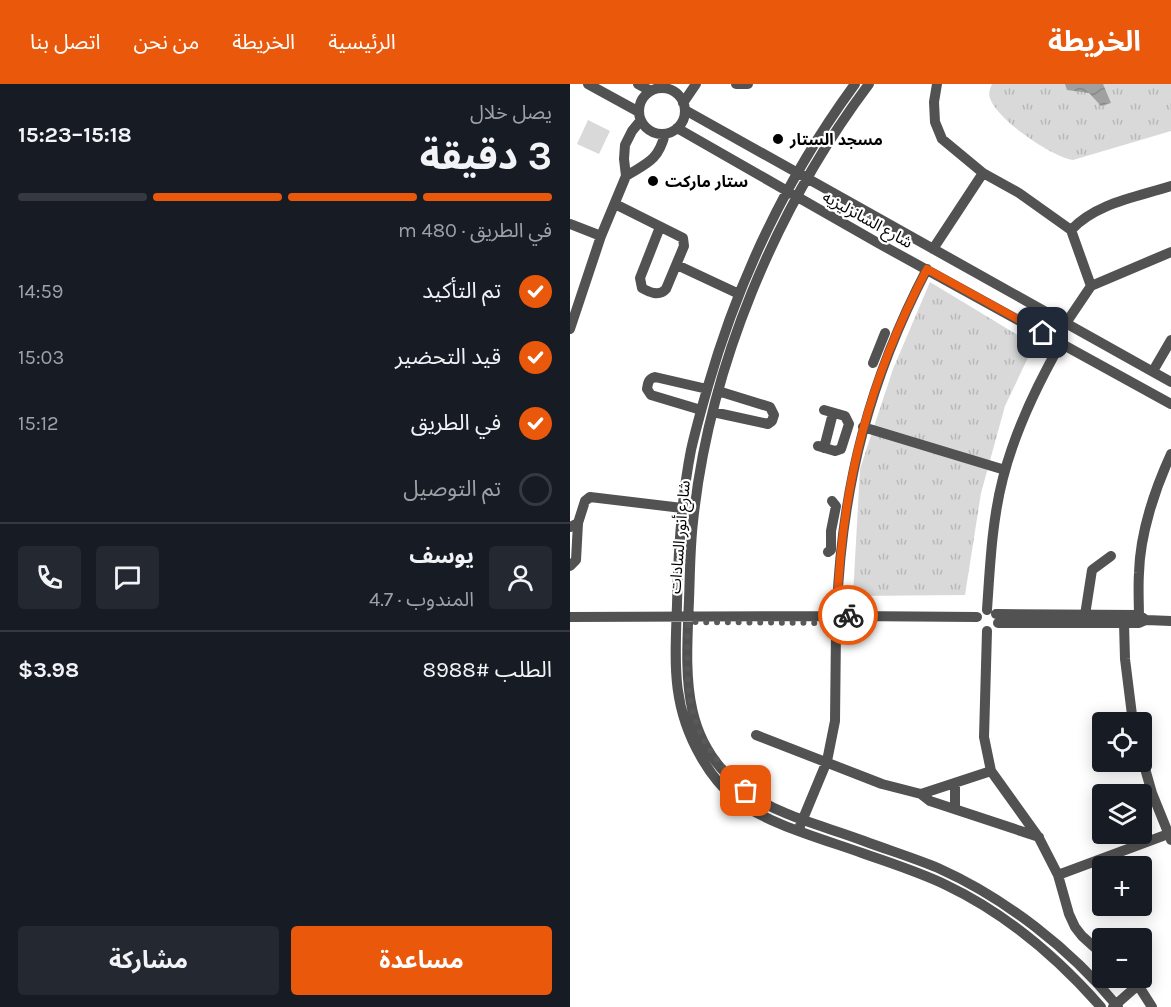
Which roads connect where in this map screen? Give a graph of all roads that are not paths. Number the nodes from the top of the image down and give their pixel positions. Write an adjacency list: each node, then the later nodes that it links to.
1 (588, 84): 11 (street)
2 (639, 84): 9 (street)
3 (696, 84): 10 (street)
4 (736, 84): 5 (street)
5 (748, 84)
6 (855, 84): 14 (street, شارع أنور السادات)
7 (869, 84): 17 (street, شارع أنور السادات)
8 (937, 84): 15 (street)
9 (656, 88): 10 (street); 11 (street)
10 (684, 107): 12 (street); 14 (street, شارع الشانزليزيه)
11 (640, 116): 13 (street); 16 (street)
12 (677, 129): 13 (street); 19 (street, شارع الشانزليزيه)
13 (665, 134): 16 (street)
14 (798, 172): 17 (street, شارع الشانزليزيه); 19 (street, شارع أنور السادات)
15 (983, 173): 24 (street); 27 (street)
16 (626, 176): 20 (street)
17 (808, 178): 19 (street, شارع أنور السادات); 21 (street, شارع الشانزليزيه)
18 (1171, 186): 24 (street)
19 (794, 194): 26 (street, شارع الشانزليزيه); 33 (street, شارع أنور السادات); 45 (street, شارع أنور السادات)
20 (615, 204): 23 (street); 25 (street)
21 (888, 223): 26 (street); 27 (street, شارع الشانزليزيه)
22 (570, 224): 25 (street)
23 (660, 227): 29 (street); 29 (street)
24 (1071, 230): 32 (street)
25 (601, 236): 36 (street)
26 (878, 243): 30 (street, شارع الشانزليزيه)
27 (933, 249): 31 (street, شارع الشانزليزيه)
28 (1171, 252): 32 (street)
29 (677, 266): 33 (street)
30 (927, 269): 34 (street, شارع الشانزليزيه); 41 (street)
31 (998, 285): 34 (street); 35 (street, شارع الشانزليزيه)
32 (1091, 286): 35 (street)
33 (739, 294): 45 (street, شارع أنور السادات)
34 (990, 304): 39 (street, شارع الشانزليزيه)
35 (1066, 323): 40 (street, شارع الشانزليزيه)
36 (570, 330)
37 (885, 333): 41 (street)
38 (1171, 340): 43 (street)
39 (1060, 343): 42 (street, شارع الشانزليزيه); 52 (street)
40 (1109, 348): 42 (street); 43 (street, شارع الشانزليزيه)
41 (881, 352): 49 (street)
42 (1100, 364): 46 (street, شارع الشانزليزيه)
43 (1153, 371): 44 (street, شارع الشانزليزيه)
44 (1171, 382)
45 (713, 390): 47 (street, شارع أنور السادات); 47 (street); 48 (street, شارع أنور السادات); 48 (street)
46 (1171, 404)
47 (701, 410): 54 (street, شارع أنور السادات)
48 (713, 412): 65 (street, شارع أنور السادات)
49 (861, 433): 50 (street); 52 (street); 56 (street)
50 (846, 435): 50 (street)
51 (1171, 454): 67 (street)
52 (1005, 470): 62 (street)
53 (832, 501): 56 (street)
54 (682, 507): 55 (street); 64 (street, شارع أنور السادات)
55 (574, 525): 59 (street)
56 (837, 526): 57 (street); 60 (street)
57 (828, 552)
58 (1111, 556): 61 (street)
59 (570, 566)
60 (837, 608): 66 (street); 68 (street)
61 (1085, 615): 62 (street); 67 (street)
62 (994, 616): 69 (street); 72 (street); 73 (street)
63 (570, 617): 64 (street)
64 (676, 619): 65 (street); 71 (street); 80 (street, شارع أنور السادات)
65 (688, 619): 68 (street); 78 (street, شارع أنور السادات)
66 (849, 619): 69 (street); 74 (street)
67 (1141, 619): 70 (street); 72 (street)
68 (826, 620): 74 (street)
69 (977, 620): 73 (street)
70 (1171, 621)
71 (570, 622)
72 (1124, 623): 75 (street)
73 (987, 631): 79 (street)
74 (836, 632): 77 (street)
75 (1132, 712)
76 (756, 735): 77 (street)
77 (827, 761): 83 (street); 85 (street)
78 (720, 765): 80 (street); 85 (street, شارع أنور السادات)
79 (991, 771): 82 (street); 87 (street)
80 (710, 772): 85 (street, شارع أنور السادات)
81 (1146, 772): 86 (street)
82 (955, 783): 83 (street); 84 (street)
83 (921, 795): 84 (street)
84 (955, 809): 87 (street)
85 (801, 825): 92 (street, شارع أنور السادات); 93 (street, شارع أنور السادات)
86 (1170, 836): 88 (street)
87 (1039, 837): 88 (street)
88 (1058, 875): 89 (street)
89 (1092, 945)
90 (1130, 988): 92 (street)
91 (1138, 988): 94 (street)
92 (1116, 1006)
93 (1101, 1007)
94 (1152, 1007)

